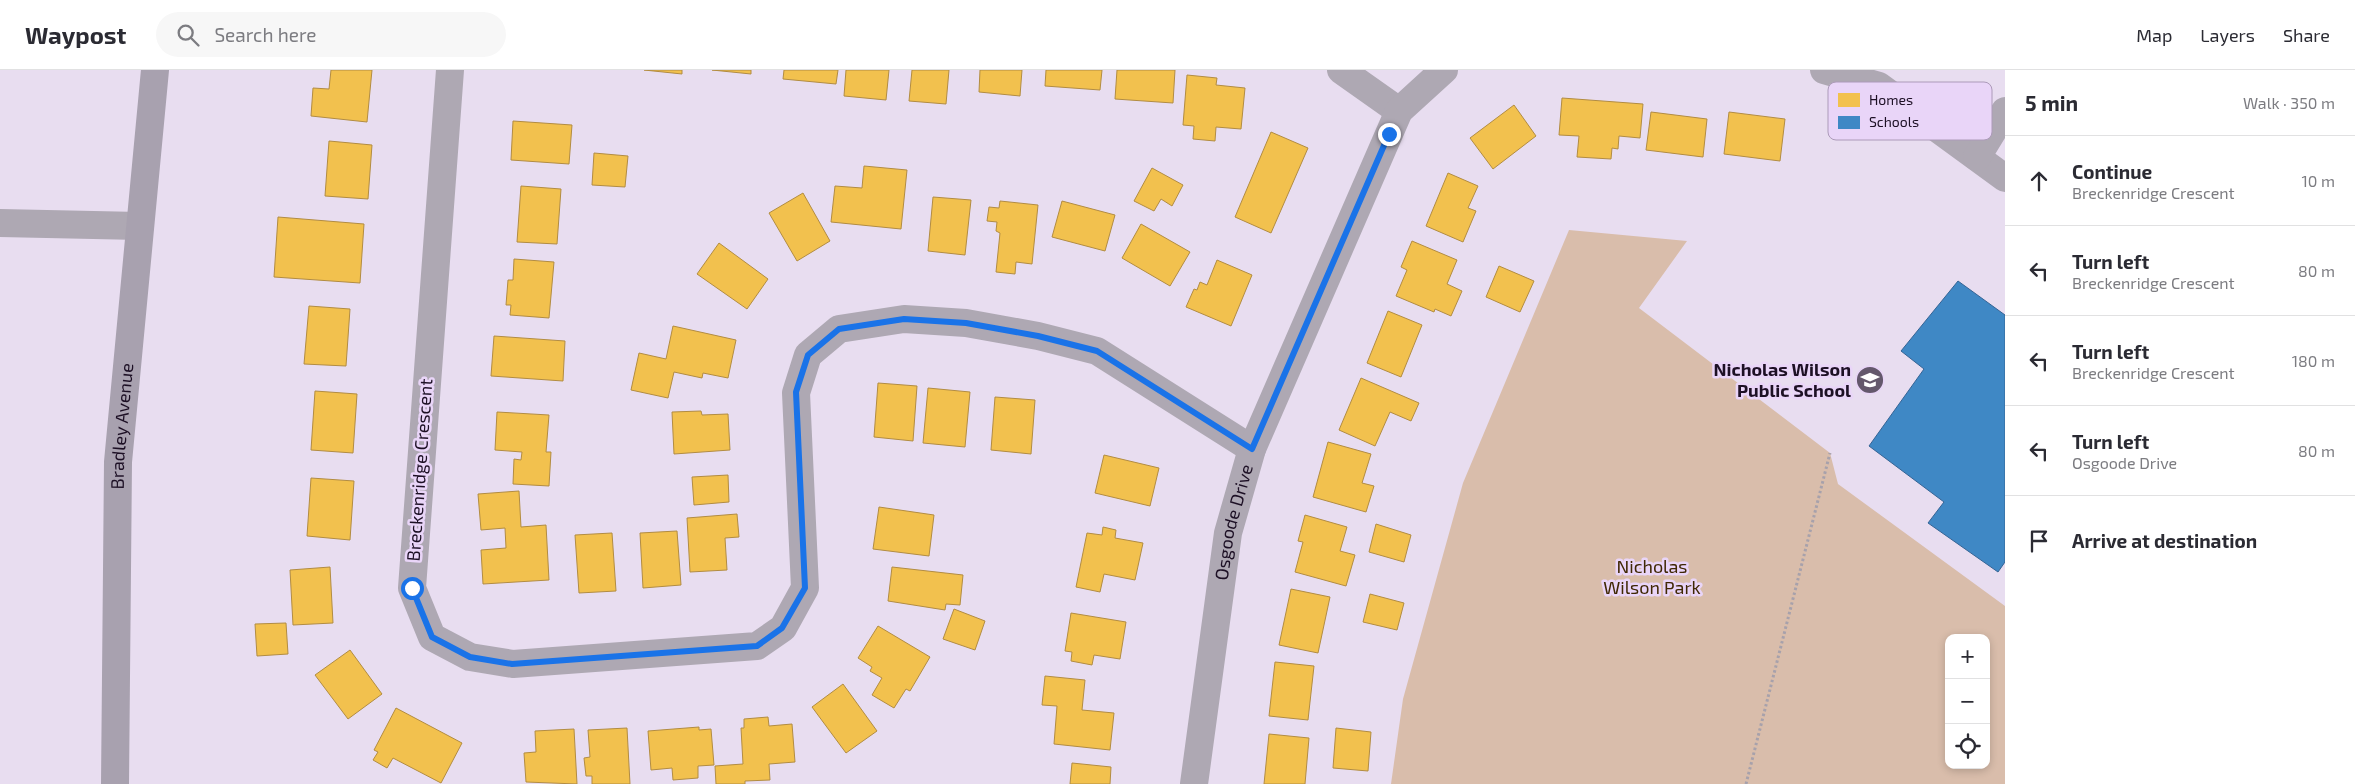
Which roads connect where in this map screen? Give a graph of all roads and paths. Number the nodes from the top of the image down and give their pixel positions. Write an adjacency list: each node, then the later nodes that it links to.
1 (156, 70): 15 (main road, Bradley Avenue)
2 (450, 70): 16 (street, Breckenridge Crescent)
3 (1341, 70): 7 (street)
4 (1444, 70): 7 (street, Osgoode Drive)
5 (1824, 70): 6 (street)
6 (1864, 82)
7 (1399, 111): 16 (street, Osgoode Drive)
8 (2005, 111): 9 (street)
9 (1992, 132)
10 (1953, 140): 12 (street)
11 (1987, 140): 12 (street)
12 (1977, 157): 13 (street)
13 (2005, 178)
14 (0, 223): 15 (street)
15 (140, 226): 18 (main road, Bradley Avenue)
16 (1252, 449): 19 (street, Osgoode Drive)
17 (1830, 453): 20 (path)
18 (115, 784)
19 (1194, 784)
20 (1746, 784)

